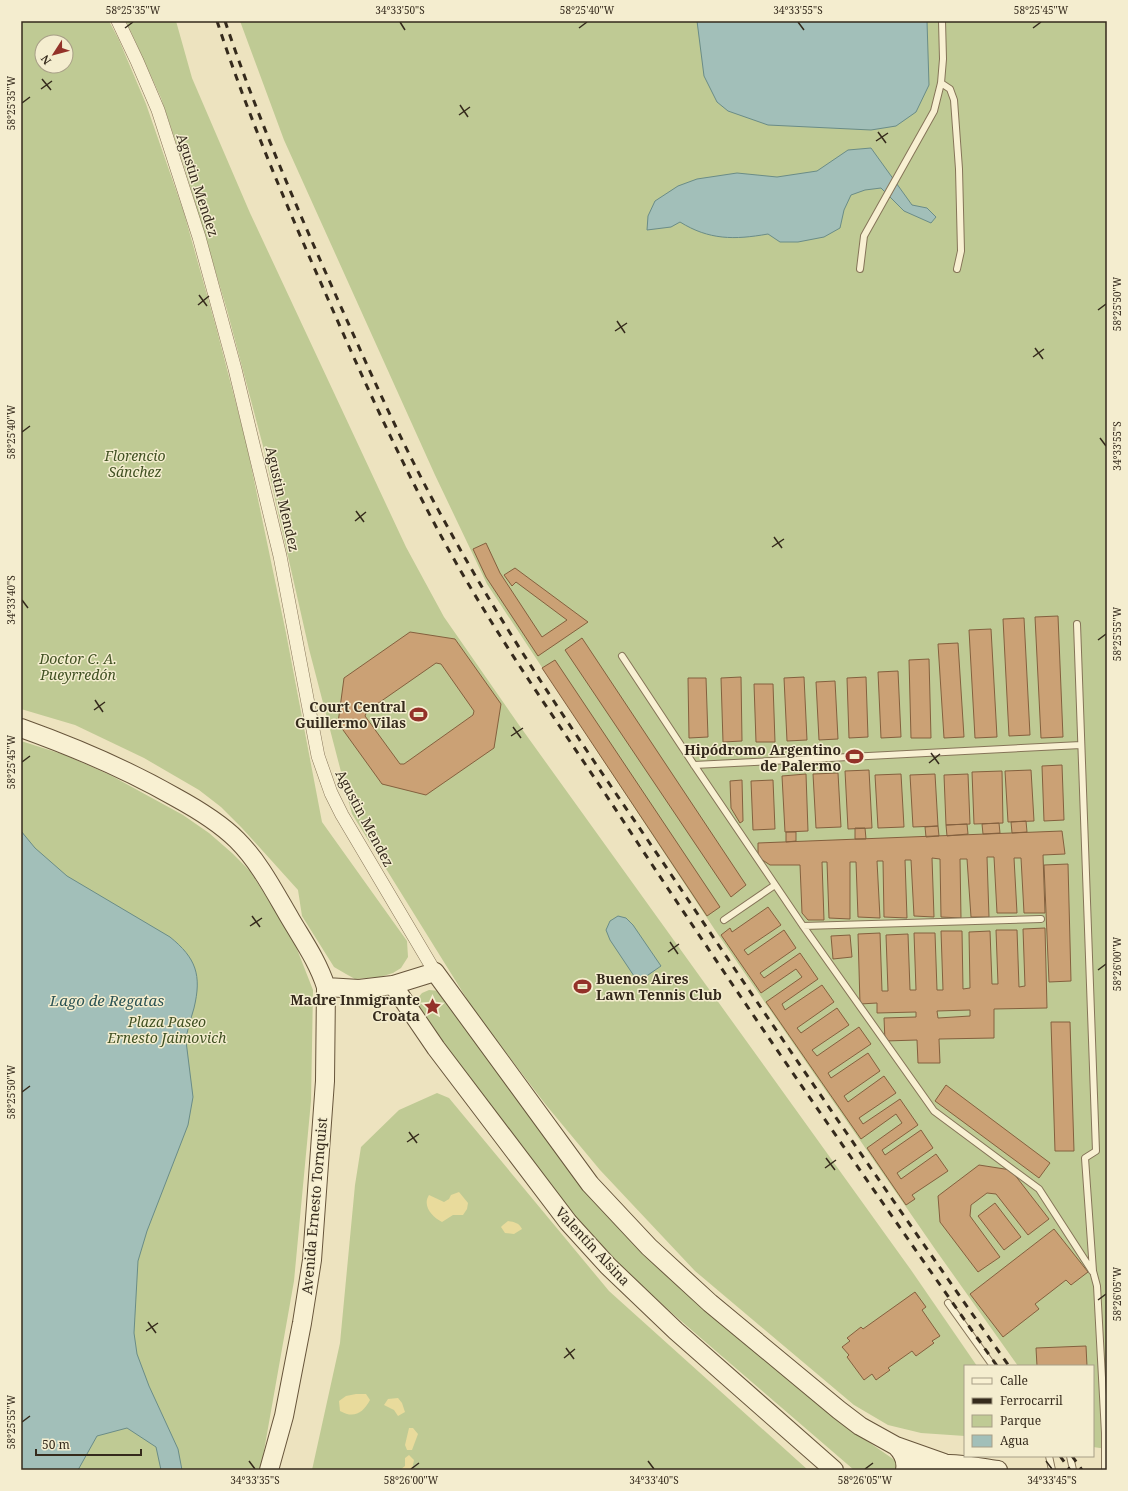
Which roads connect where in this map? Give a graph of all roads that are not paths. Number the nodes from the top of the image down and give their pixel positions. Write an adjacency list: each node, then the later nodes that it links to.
1 (118, 21): 15 (street, Agustin Mendez)
2 (942, 21): 3 (lane)
3 (941, 83): 4 (lane); 5 (lane)
4 (860, 269)
5 (957, 269)
6 (1077, 624): 9 (lane)
7 (622, 656): 10 (lane)
8 (21, 728): 17 (main road, Avenida Ernesto Tornquist)
9 (1081, 745): 10 (lane); 18 (lane)
10 (694, 765): 11 (lane)
11 (776, 885): 13 (lane); 14 (lane)
12 (1040, 919): 14 (lane)
13 (724, 920)
14 (803, 926): 18 (lane)
15 (435, 972): 16 (main road); 22 (main road)
16 (393, 985): 17 (main road); 27 (main road, Valentín Alsina)
17 (326, 987): 26 (main road, Avenida Ernesto Tornquist)
18 (1093, 1271): 21 (lane)
19 (948, 1303): 20 (lane)
20 (992, 1365)
21 (1106, 1434): 33 (lane)
22 (896, 1446): 25 (main road); 28 (main road)
23 (1049, 1457): 31 (lane)
24 (1070, 1457): 32 (lane)
25 (944, 1463): 29 (main road); 30 (main road)
26 (268, 1470)
27 (834, 1470)
28 (906, 1470)
29 (918, 1470)
30 (998, 1470)
31 (1052, 1470)
32 (1073, 1470)
33 (1105, 1470)

